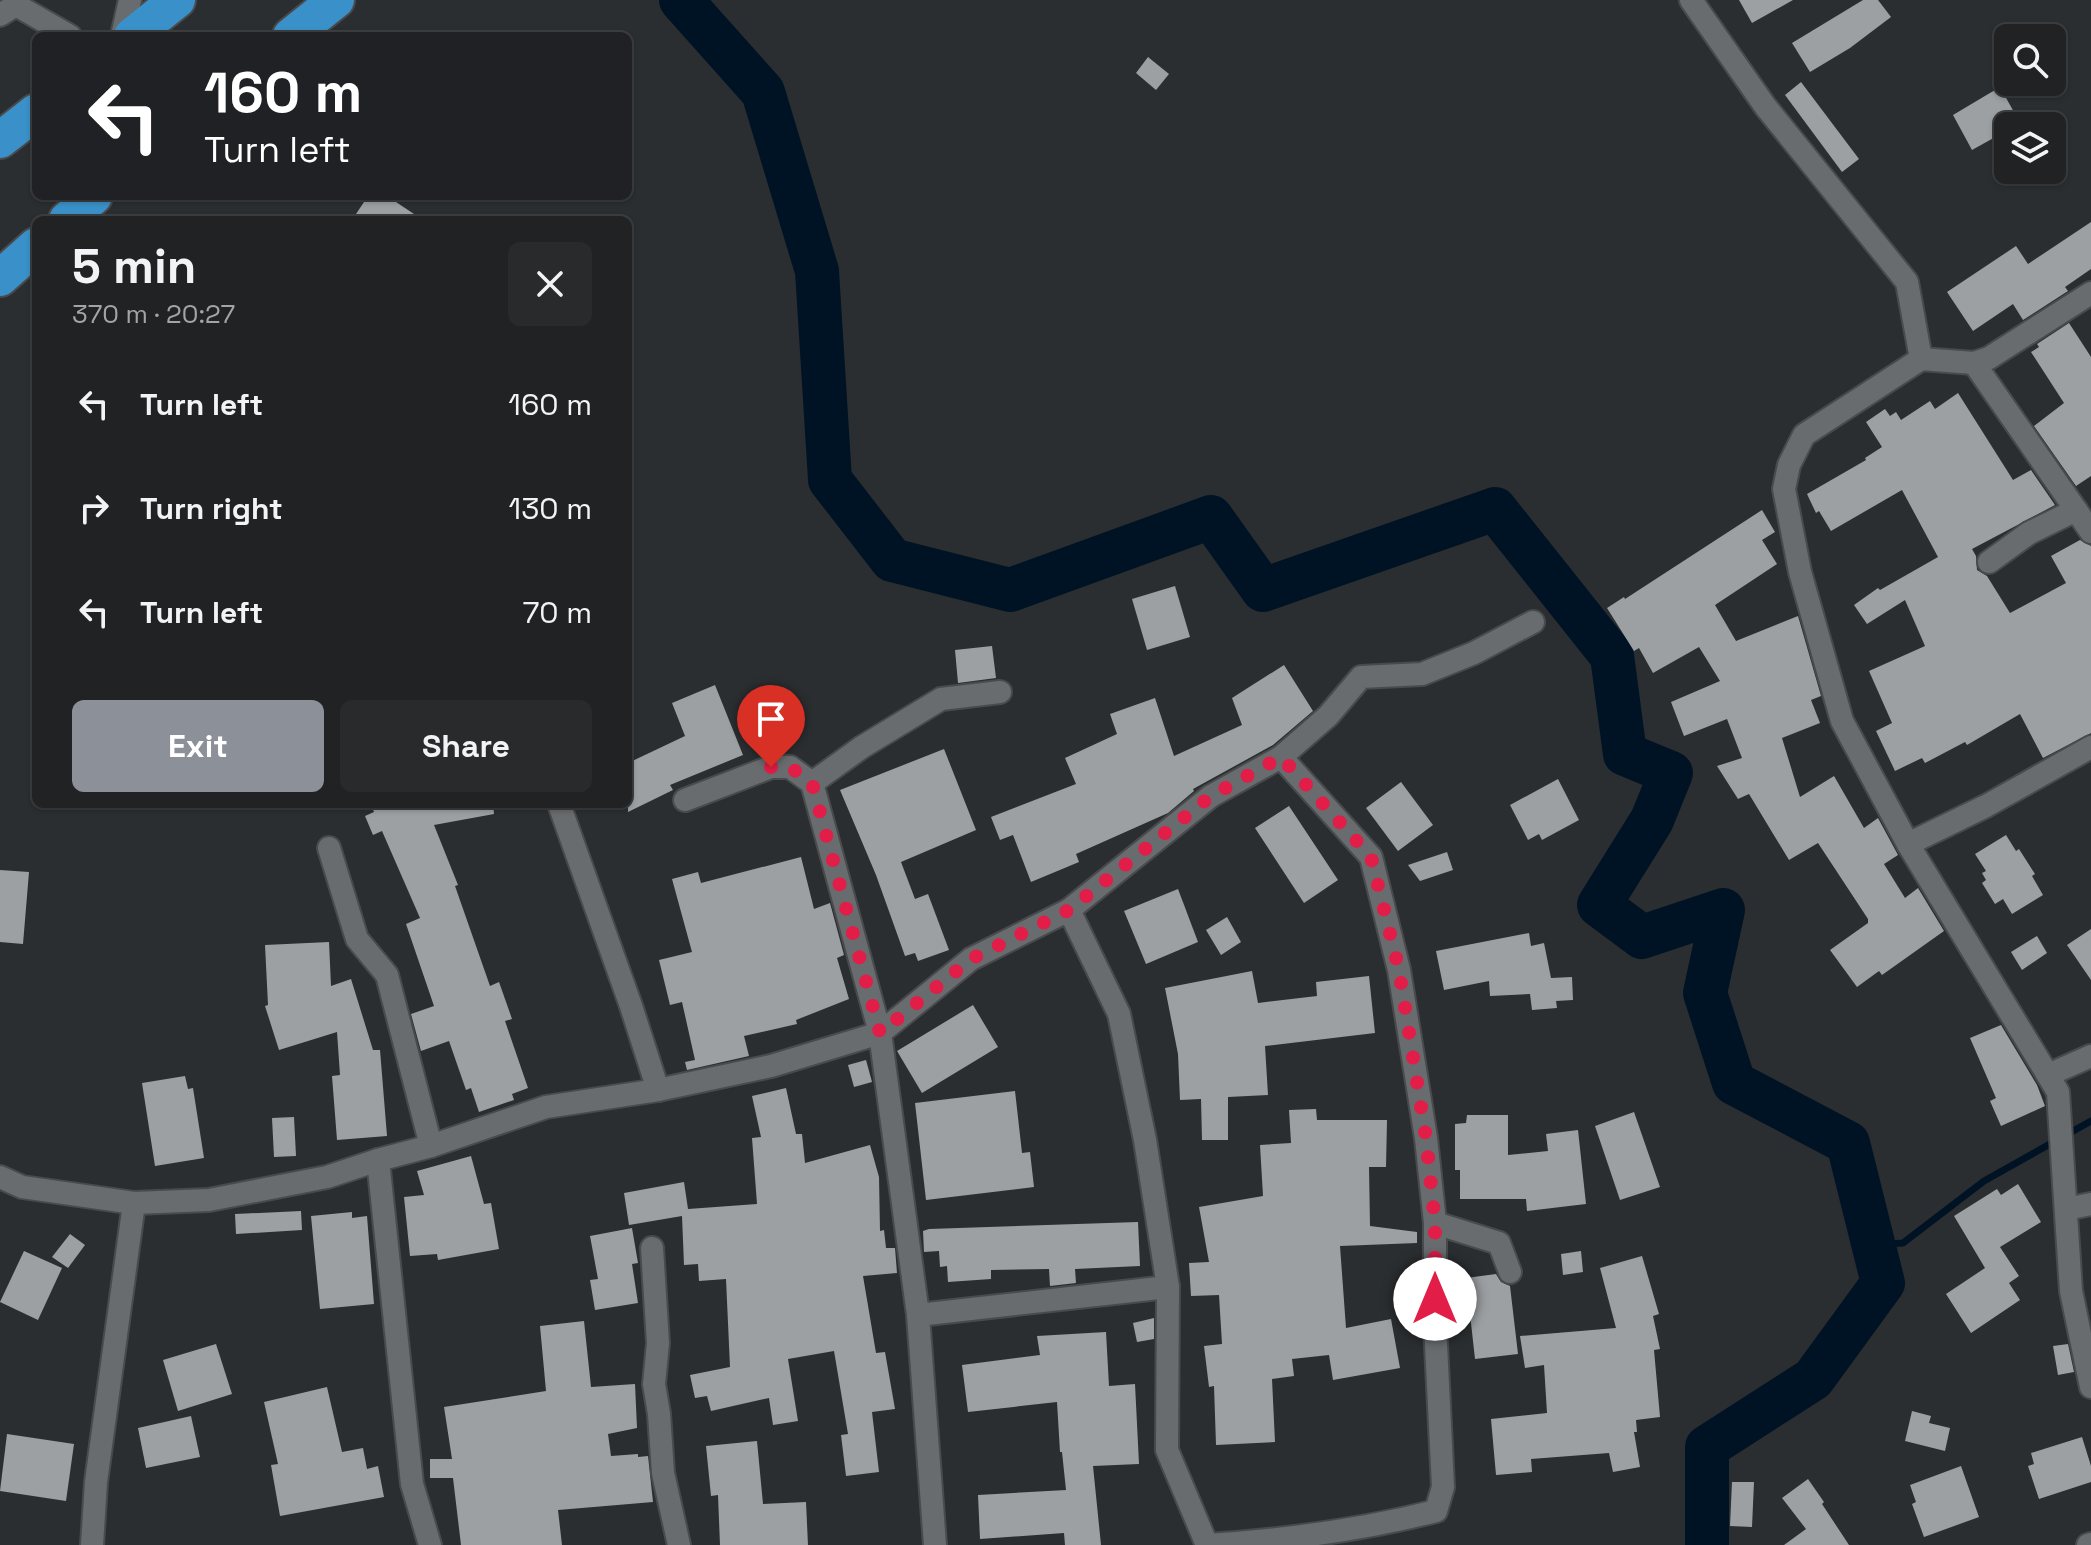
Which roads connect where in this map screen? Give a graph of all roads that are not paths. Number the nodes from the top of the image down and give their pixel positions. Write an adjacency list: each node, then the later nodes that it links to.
1 (130, 0): 7 (street)
2 (177, 0): 8 (highway)
3 (336, 0): 9 (highway)
4 (1695, 1): 17 (street)
5 (0, 15): 6 (street)
6 (63, 32)
7 (123, 32)
8 (137, 32)
9 (296, 32)
10 (32, 115): 11 (highway)
11 (0, 140)
12 (90, 200): 13 (highway)
13 (72, 216)
14 (32, 250): 15 (highway)
15 (0, 278)
16 (2091, 293): 18 (street)
17 (1921, 359): 18 (street); 29 (street)
18 (1974, 363): 19 (street)
19 (2076, 510): 20 (street); 21 (street)
20 (2091, 532)
21 (1989, 562)
22 (1533, 622): 25 (street)
23 (1000, 692): 26 (street)
24 (2091, 747): 29 (street)
25 (1281, 757): 31 (street); 42 (street)
26 (812, 783): 27 (street); 32 (street)
27 (685, 800)
28 (560, 808): 35 (street)
29 (1908, 844): 34 (street)
30 (329, 848): 36 (street)
31 (1069, 910): 32 (street); 45 (street)
32 (880, 1033): 35 (street); 46 (street)
33 (2091, 1056): 34 (street)
34 (2048, 1075): 41 (street)
35 (658, 1090): 36 (street)
36 (431, 1146): 37 (street)
37 (378, 1160): 39 (street); 50 (street)
38 (0, 1177): 39 (street)
39 (134, 1203): 49 (street)
40 (2091, 1204): 41 (street)
41 (2066, 1209): 47 (street)
42 (1435, 1223): 44 (street); 53 (street)
43 (652, 1248): 51 (street)
44 (1510, 1272)
45 (1168, 1287): 46 (street); 53 (street)
46 (918, 1315): 52 (street)
47 (2088, 1355): 48 (street)
48 (2091, 1387)
49 (92, 1545)
50 (430, 1545)
51 (679, 1545)
52 (935, 1545)
53 (1207, 1545)

